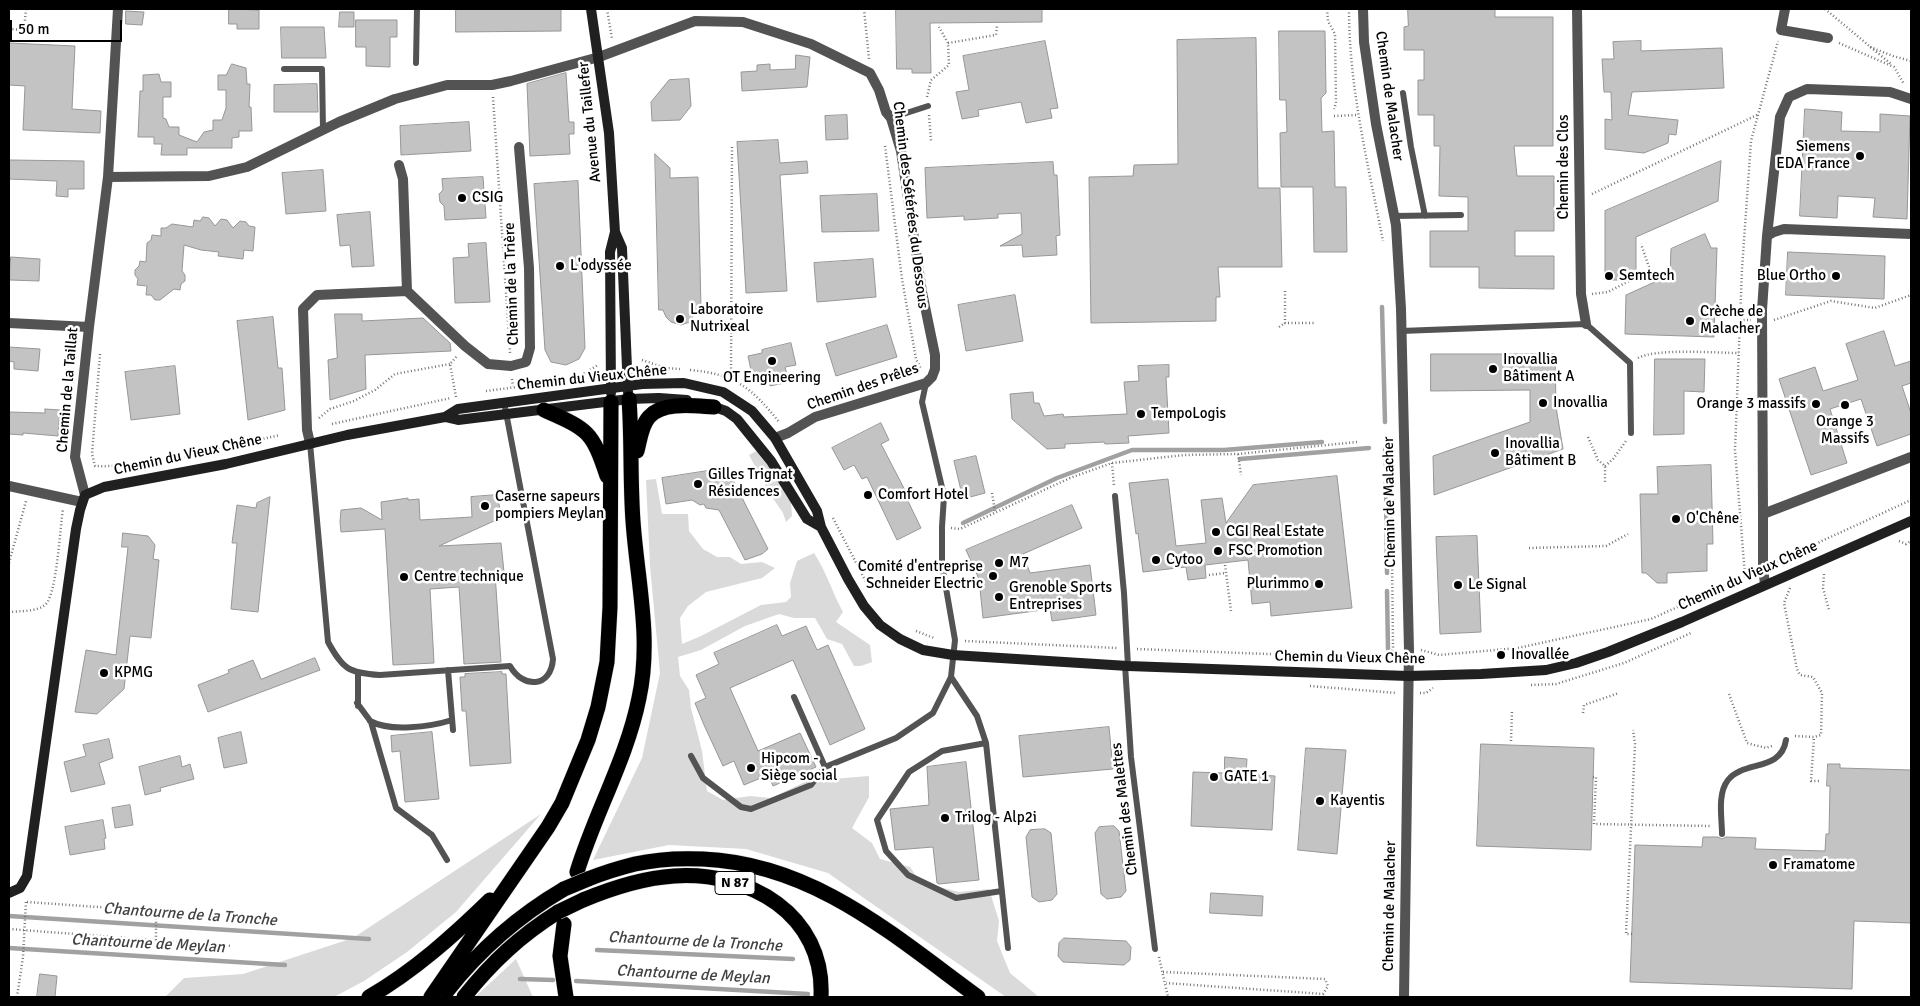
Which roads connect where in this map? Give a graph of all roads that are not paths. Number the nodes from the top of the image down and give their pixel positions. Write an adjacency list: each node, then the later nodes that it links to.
1 (118, 9): 18 (street, Chemin de la Taillat)
2 (416, 9): 9 (lane)
3 (591, 9): 8 (main road, Avenue du Taillefer)
4 (1363, 9): 19 (street, Chemin de Malacher)
5 (1577, 9): 27 (street, Chemin des Clos)
6 (1785, 9): 7 (street)
7 (1828, 38)
8 (599, 57): 14 (street, Chemin des Sétérées du Dessous); 15 (street); 22 (main road, Avenue du Taillefer)
9 (416, 62)
10 (284, 69): 15 (lane)
11 (1403, 93): 20 (lane)
12 (1909, 94): 24 (street)
13 (928, 106): 14 (lane)
14 (888, 115): 30 (street, Chemin des Prêles)
15 (323, 130): 18 (street)
16 (519, 147): 25 (street, Chemin de la Trière)
17 (399, 166): 25 (street)
18 (108, 177): 28 (street, Chemin de la Taillat)
19 (1394, 216): 20 (lane); 29 (street, Chemin de Malacher)
20 (1426, 216): 21 (lane)
21 (1461, 216)
22 (615, 232): 31 (main road, Avenue du Taillefer); 32 (main road, Avenue du Taillefer)
23 (1911, 234): 24 (street)
24 (1767, 236): 47 (street)
25 (407, 291): 40 (street)
26 (9, 322): 28 (street)
27 (1586, 324): 29 (lane); 38 (lane)
28 (88, 327): 46 (street, Chemin de la Taillat)
29 (1401, 331): 55 (street, Chemin de Malacher)
30 (926, 384): 39 (street, Chemin des Prêles); 51 (lane)
31 (628, 393): 32 (main road, Chemin du Vieux Chêne); 34 (main road, Chemin du Vieux Chêne); 39 (main road, Chemin du Vieux Chêne); 42 (highway)
32 (611, 395): 33 (main road, Chemin du Vieux Chêne); 35 (main road, Chemin du Vieux Chêne); 44 (highway)
33 (504, 402): 36 (lane); 37 (main road, Chemin du Vieux Chêne)
34 (714, 407): 42 (highway); 49 (main road, Chemin du Vieux Chêne)
35 (544, 410): 36 (main road, Chemin du Vieux Chêne); 44 (highway)
36 (506, 415): 37 (main road, Chemin du Vieux Chêne); 53 (lane)
37 (445, 417): 40 (main road, Chemin du Vieux Chêne)
38 (1631, 433)
39 (775, 438): 49 (main road, Chemin du Vieux Chêne)
40 (310, 444): 46 (main road, Chemin du Vieux Chêne); 54 (lane)
41 (1911, 457): 47 (street)
42 (632, 472): 67 (highway)
43 (9, 486): 46 (street)
44 (610, 487): 68 (highway)
45 (1115, 496): 52 (lane, Chemin des Malettes)
46 (83, 498): 70 (main road, Chemin de la Taillat)
47 (1763, 514): 50 (street)
48 (1911, 521): 50 (main road, Chemin du Vieux Chêne)
49 (821, 527): 51 (main road, Chemin du Vieux Chêne)
50 (1765, 584): 55 (main road, Chemin du Vieux Chêne)
51 (953, 655): 52 (main road, Chemin du Vieux Chêne); 56 (lane)
52 (1126, 666): 55 (main road, Chemin du Vieux Chêne); 73 (lane, Chemin des Malettes)
53 (448, 670): 54 (lane); 58 (lane)
54 (358, 674): 59 (lane)
55 (1408, 676): 81 (street, Chemin de Malacher)
56 (951, 677): 62 (lane); 64 (lane)
57 (794, 697): 64 (lane)
58 (452, 720): 59 (lane); 60 (lane)
59 (371, 722): 66 (lane)
60 (452, 730)
61 (1786, 740): 65 (lane)
62 (986, 743): 69 (lane); 69 (lane)
63 (691, 756): 64 (lane)
64 (825, 767)
65 (1722, 834)
66 (447, 860)
67 (582, 876): 76 (highway, bridge); 80 (highway)
68 (511, 880): 74 (highway); 75 (highway)
69 (1002, 891): 72 (lane)
70 (9, 893)
71 (561, 918): 77 (highway, N 87); 78 (highway); 79 (highway, N 87, bridge)
72 (1008, 948)
73 (1155, 949)
74 (369, 997)
75 (431, 997)
76 (441, 997)
77 (464, 997)
78 (566, 997)
79 (821, 997)
80 (978, 997)
81 (1404, 997)

